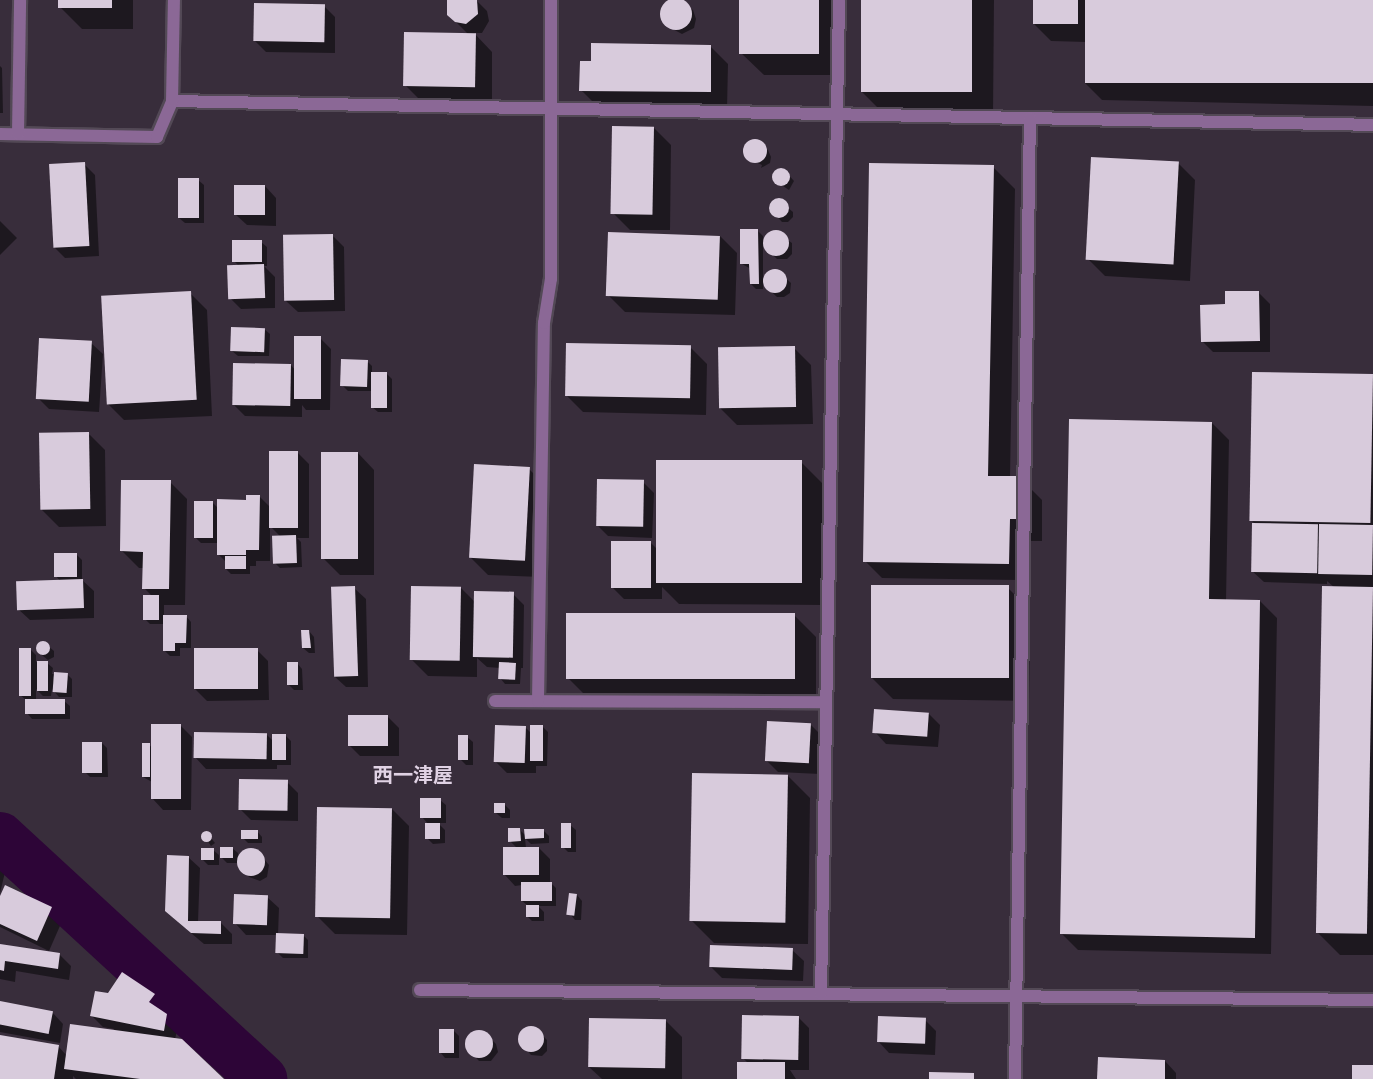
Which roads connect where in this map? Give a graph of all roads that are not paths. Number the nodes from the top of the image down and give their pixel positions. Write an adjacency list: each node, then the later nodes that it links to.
1 (20, 0): 11 (lane)
2 (174, 0): 5 (lane)
3 (551, 0): 6 (lane)
4 (838, 0): 7 (lane)
5 (172, 101): 6 (lane); 11 (lane)
6 (550, 109): 7 (lane); 13 (lane)
7 (837, 114): 8 (lane); 14 (lane)
8 (1029, 118): 9 (lane); 17 (lane)
9 (1373, 125)
10 (0, 134): 11 (lane)
11 (18, 134)
12 (495, 701): 13 (lane)
13 (538, 701): 14 (lane)
14 (826, 702): 16 (lane)
15 (420, 990): 16 (lane)
16 (821, 994): 17 (lane)
17 (1016, 996): 18 (lane); 19 (lane)
18 (1373, 1000)
19 (1015, 1079)

